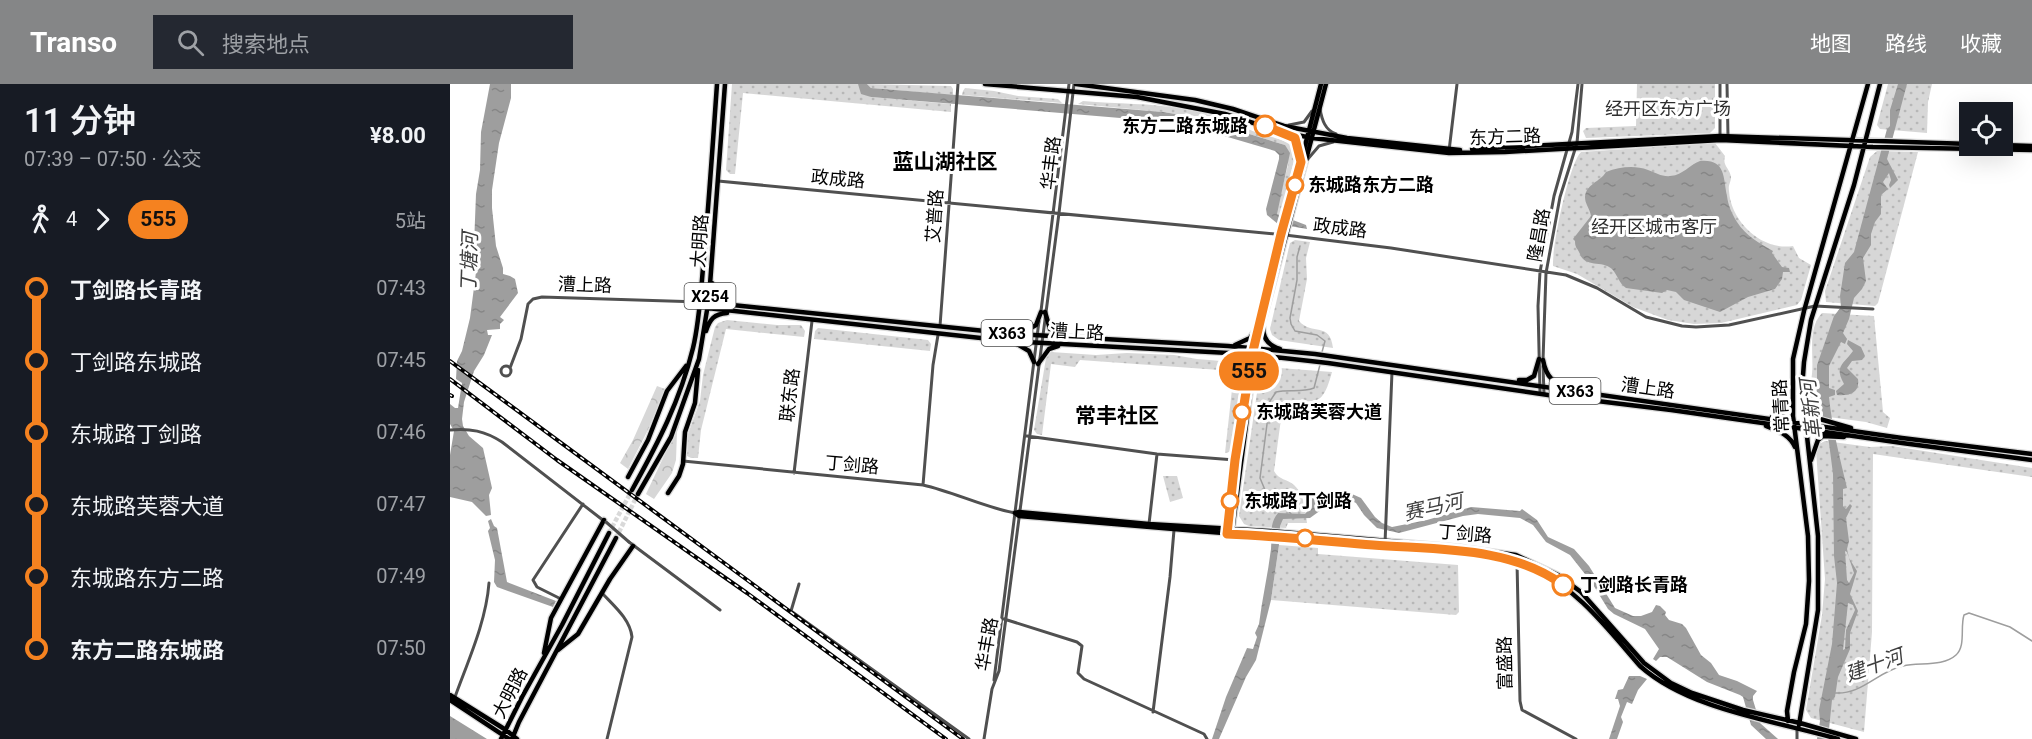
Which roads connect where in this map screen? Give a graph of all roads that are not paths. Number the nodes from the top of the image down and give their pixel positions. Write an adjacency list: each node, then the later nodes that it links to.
1 (717, 84): 44 (main road, 大明路 / X254)
2 (725, 84): 37 (main road, 大明路 / X254)
3 (958, 84): 38 (street, 艾普路)
4 (985, 84): 14 (main road, 东方二路)
5 (1321, 84): 15 (main road)
6 (1326, 84): 15 (main road)
7 (1458, 84): 35 (street)
8 (1578, 84): 28 (street, 隆昌路)
9 (1582, 84): 29 (street, 隆昌路)
10 (1720, 84): 19 (street)
11 (1727, 84): 20 (street)
12 (1868, 84): 23 (main road, 常青路)
13 (1880, 84): 24 (main road, 常青路)
14 (1072, 87): 16 (main road, 东方二路); 18 (main road, 东方二路); 39 (street, 华丰路); 39 (street, 华丰路)
15 (1317, 107): 16 (street); 17 (main road); 22 (street)
16 (1284, 126): 17 (main road, 东方二路)
17 (1311, 131): 21 (main road); 22 (main road, 东方二路)
18 (1282, 132): 21 (main road, 东方二路); 36 (street)
19 (1720, 136): 20 (main road, 东方二路); 29 (main road, 东方二路)
20 (1728, 136): 23 (main road, 东方二路)
21 (1309, 138): 25 (main road, 东方二路); 36 (main road)
22 (1347, 138): 35 (main road, 东方二路)
23 (1853, 139): 24 (main road, 东方二路); 31 (main road, 常青路)
24 (1865, 140): 26 (main road, 东方二路); 32 (main road, 常青路)
25 (1339, 141): 35 (main road, 东方二路); 36 (street)
26 (1894, 144): 27 (main road); 32 (main road, 东方二路); 34 (main road, 东方二路)
27 (1959, 144)
28 (1568, 145): 29 (main road, 东方二路); 35 (main road, 东方二路); 42 (street, 隆昌路)
29 (1576, 145): 31 (main road, 东方二路); 43 (street, 隆昌路)
30 (2013, 145): 33 (main road)
31 (1851, 146): 32 (main road, 东方二路); 47 (main road, 常青路)
32 (1863, 146): 46 (main road, 常青路)
33 (2032, 146)
34 (2032, 150)
35 (1449, 151)
36 (1304, 162): 40 (main road)
37 (718, 181): 38 (street, 政成路); 41 (main road, 大明路 / X254)
38 (950, 202): 39 (street, 政成路); 54 (street, 艾普路)
39 (1057, 213): 40 (street, 政成路); 51 (street, 华丰路)
40 (1283, 235): 42 (street, 政成路); 53 (main road)
41 (711, 270): 45 (main road, 大明路 / X254); 48 (main road)
42 (1540, 272): 43 (street, 政成路); 69 (street, 隆昌路)
43 (1546, 273): 47 (street, 政成路); 69 (street, 隆昌路)
44 (700, 302): 45 (main road, 漕上路 / X363); 70 (main road, 大明路 / X254); 72 (street, 漕上路)
45 (708, 306): 48 (main road, 漕上路 / X363); 50 (main road, 漕上路 / X363); 60 (main road, 大明路 / X254)
46 (1815, 306): 47 (street, 政成路); 49 (street, 政成路); 77 (main road, 常青路)
47 (1805, 307): 78 (main road, 常青路)
48 (754, 308): 54 (main road, 漕上路 / X363)
49 (1873, 309)
50 (738, 312): 52 (main road, 漕上路 / X363); 60 (main road)
51 (1043, 312): 55 (main road); 57 (street, 华丰路); 58 (main road)
52 (812, 321): 56 (main road, 漕上路 / X363); 98 (street, 联东路)
53 (1261, 322): 63 (main road); 65 (main road); 66 (main road)
54 (940, 327): 55 (main road, 漕上路 / X363)
55 (1014, 334): 57 (main road, 漕上路 / X363)
56 (938, 335): 59 (main road, 漕上路 / X363); 100 (street)
57 (1040, 336): 58 (main road, 漕上路 / X363); 61 (street, 华丰路)
58 (1076, 338): 63 (main road, 漕上路 / X363)
59 (1008, 341): 61 (main road, 漕上路 / X363); 71 (main road)
60 (702, 342): 68 (main road, 大明路 / X254)
61 (1039, 343): 62 (main road, 漕上路 / X363); 71 (street, 华丰路)
62 (1062, 345): 64 (main road, 漕上路 / X363); 71 (main road)
63 (1228, 346): 65 (main road, 漕上路 / X363)
64 (1216, 352): 65 (main road, 漕上路 / X363); 74 (main road)
65 (1254, 352): 66 (main road, 漕上路 / X363); 67 (main road, 漕上路 / X363); 74 (main road)
66 (1297, 353): 75 (main road, 漕上路 / X363)
67 (1283, 358): 73 (main road, 漕上路 / X363); 74 (main road)
68 (699, 359): 95 (main road); 103 (main road, 大明路 / X254)
69 (1541, 360): 75 (main road); 76 (street, 隆昌路); 80 (main road)
70 (689, 362): 99 (main road); 101 (main road, 大明路 / X254)
71 (1036, 363): 90 (street, 华丰路)
72 (510, 368)
73 (1392, 370): 79 (main road, 漕上路 / X363); 113 (street)
74 (1249, 380): 93 (main road)
75 (1500, 380): 76 (main road, 漕上路 / X363)
76 (1541, 386): 79 (street, 隆昌路); 80 (main road, 漕上路 / X363)
77 (1802, 389): 84 (main road); 85 (main road, 常青路)
78 (1792, 391): 81 (main road); 82 (main road, 常青路)
79 (1542, 394): 83 (main road, 漕上路 / X363)
80 (1593, 394): 81 (main road, 漕上路 / X363)
81 (1763, 417): 82 (main road, 漕上路 / X363)
82 (1794, 422): 85 (main road, 漕上路 / X363); 86 (main road, 常青路)
83 (1758, 423): 86 (main road, 漕上路 / X363); 96 (main road)
84 (1821, 423): 85 (main road, 漕上路 / X363); 88 (main road, X363)
85 (1806, 426): 86 (main road, 漕上路 / X363); 89 (main road, X363); 97 (main road, 常青路)
86 (1795, 429): 96 (main road, 常青路)
87 (451, 430): 104 (street)
88 (1836, 430): 89 (main road); 92 (main road, X363); 94 (main road, X363)
89 (1823, 434): 97 (main road)
90 (1027, 436): 91 (street); 105 (street, 华丰路)
91 (1157, 454): 93 (street); 107 (street)
92 (2032, 454)
93 (1237, 460): 109 (main road)
94 (2032, 460)
95 (683, 461): 98 (street, 丁剑路); 102 (main road)
96 (1799, 465): 128 (main road, 常青路)
97 (1810, 465): 129 (main road, 常青路)
98 (794, 473): 100 (street, 丁剑路)
99 (628, 477)
100 (923, 485): 105 (street, 丁剑路)
101 (632, 490)
102 (668, 493)
103 (638, 494)
104 (583, 504): 106 (street); 119 (street)
105 (1018, 514): 107 (main road, 丁剑路); 108 (main road, 丁剑路); 121 (street, 华丰路)
106 (605, 521): 112 (street, bridge); 119 (main road)
107 (1149, 524): 109 (main road, 丁剑路)
108 (1174, 530): 109 (main road, 丁剑路); 125 (street)
109 (1229, 532): 113 (main road, 丁剑路)
110 (609, 533): 123 (main road, 大明路)
111 (616, 538): 122 (main road, 大明路)
112 (631, 544): 118 (main road); 120 (street)
113 (1385, 544): 114 (main road, 丁剑路); 115 (main road, 丁剑路)
114 (1516, 555): 115 (street, 富盛路); 126 (main road, 丁剑路)
115 (1517, 561): 126 (main road, 丁剑路); 136 (street, 富盛路)
116 (489, 583): 124 (street)
117 (799, 584): 133 (street)
118 (602, 593): 122 (main road); 132 (street)
119 (561, 599): 123 (main road)
120 (720, 610)
121 (1004, 619): 125 (street); 134 (street, 华丰路)
122 (556, 652): 131 (main road, 大明路)
123 (543, 660): 131 (main road, 大明路)
124 (452, 699): 131 (main road)
125 (1153, 712): 135 (street)
126 (1744, 712): 127 (main road, 丁剑路)
127 (1760, 716): 128 (main road, 丁剑路); 129 (main road, 丁剑路)
128 (1787, 720): 129 (main road)
129 (1799, 725): 130 (main road, 丁剑路); 137 (street, 常青路)
130 (1830, 734): 138 (main road, 丁剑路); 139 (main road, 丁剑路)
131 (509, 737)
132 (607, 739)
133 (969, 739)
134 (984, 739)
135 (1207, 739)
136 (1576, 739)
137 (1797, 739)
138 (1838, 739)
139 (1856, 739)

